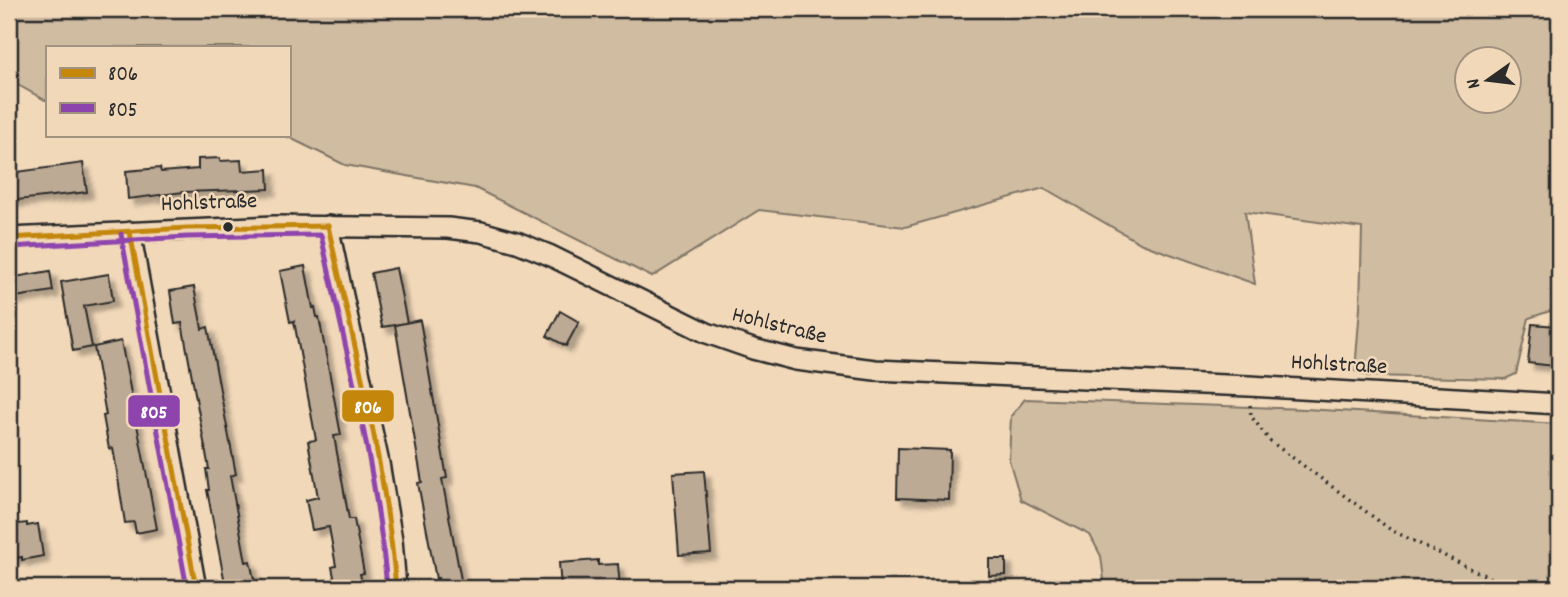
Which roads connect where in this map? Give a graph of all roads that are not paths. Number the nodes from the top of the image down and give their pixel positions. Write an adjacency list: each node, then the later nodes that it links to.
1 (328, 226): 2 (street, Hohlstraße); 4 (street, Hohlstraße); 6 (street)
2 (130, 232): 3 (street, Hohlstraße); 5 (street)
3 (9, 238)
4 (1559, 404)
5 (196, 588)
6 (396, 588)

